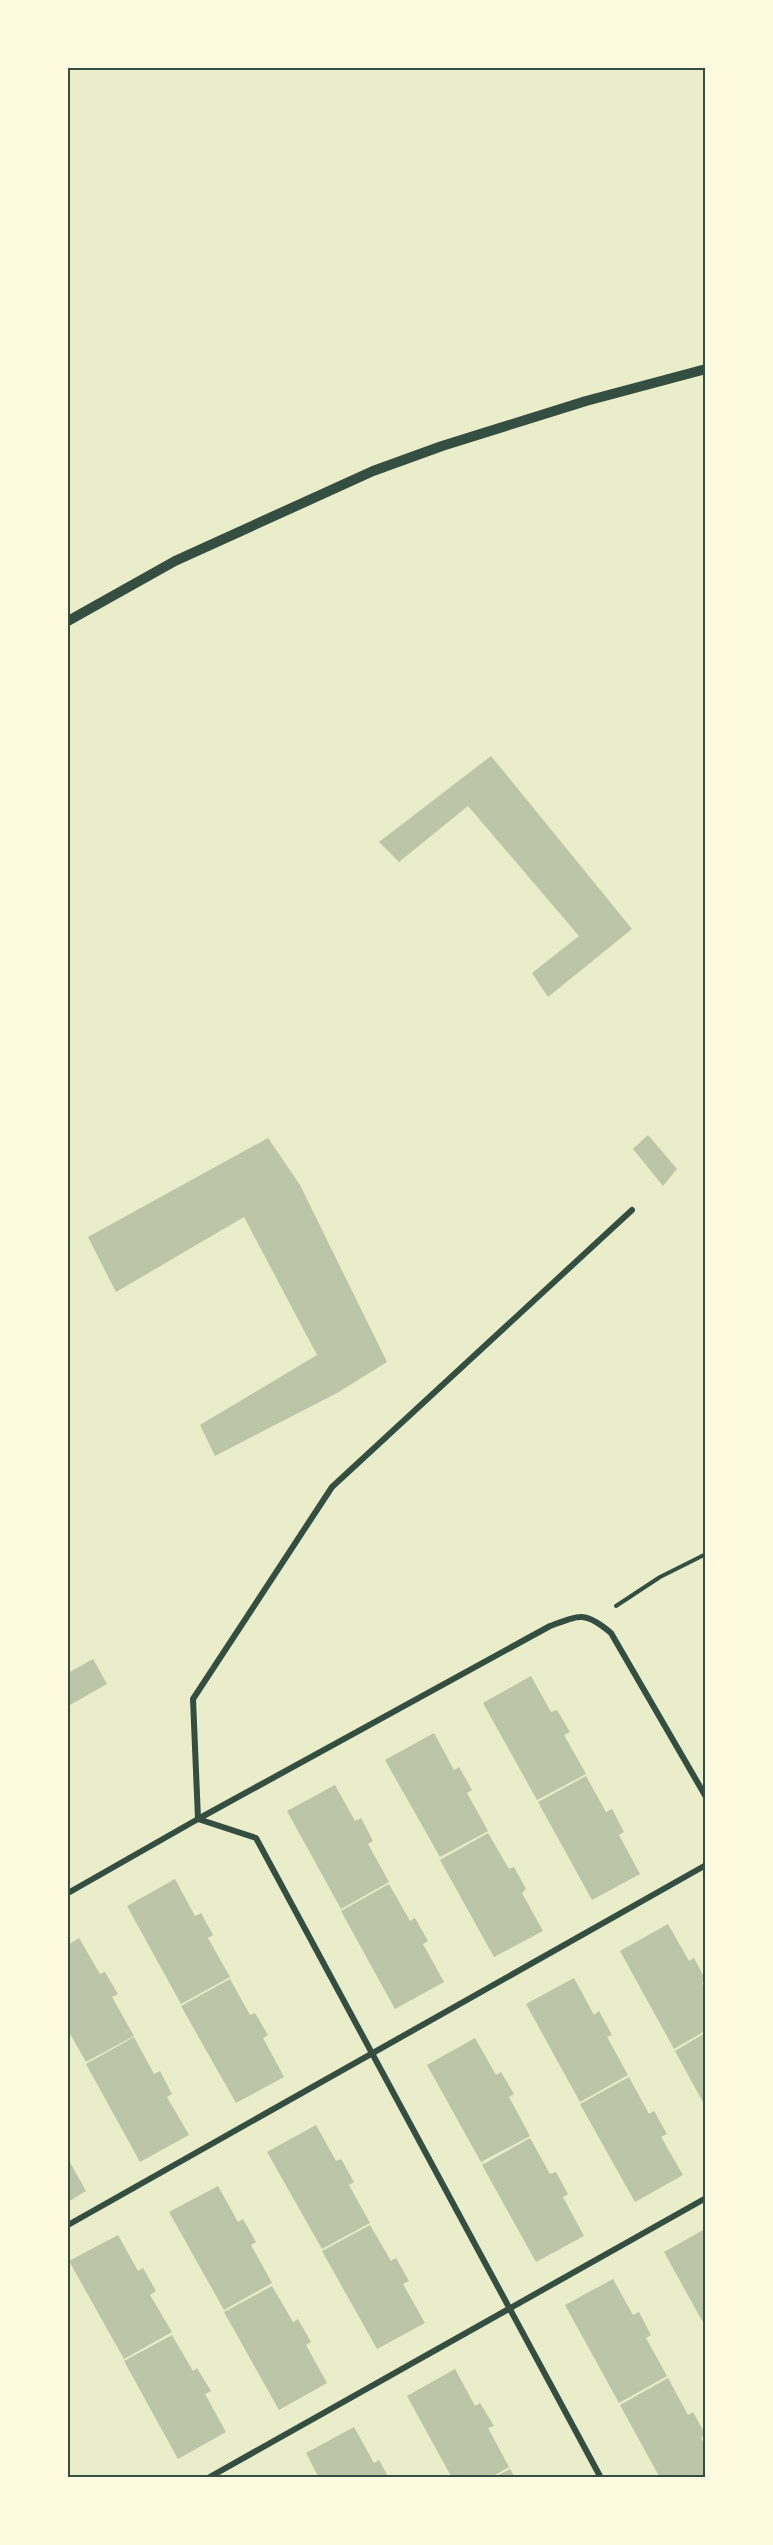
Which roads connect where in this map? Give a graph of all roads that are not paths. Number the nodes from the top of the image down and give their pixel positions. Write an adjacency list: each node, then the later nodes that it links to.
1 (705, 369): 2 (street)
2 (68, 621)
3 (632, 1209): 5 (street)
4 (705, 1797): 5 (street)
5 (198, 1819): 7 (street); 8 (street)
6 (705, 1865): 8 (street)
7 (68, 1893)
8 (372, 2054): 10 (street); 11 (street)
9 (705, 2198): 11 (street)
10 (68, 2225)
11 (509, 2308): 12 (street); 13 (street)
12 (208, 2478)
13 (601, 2478)

